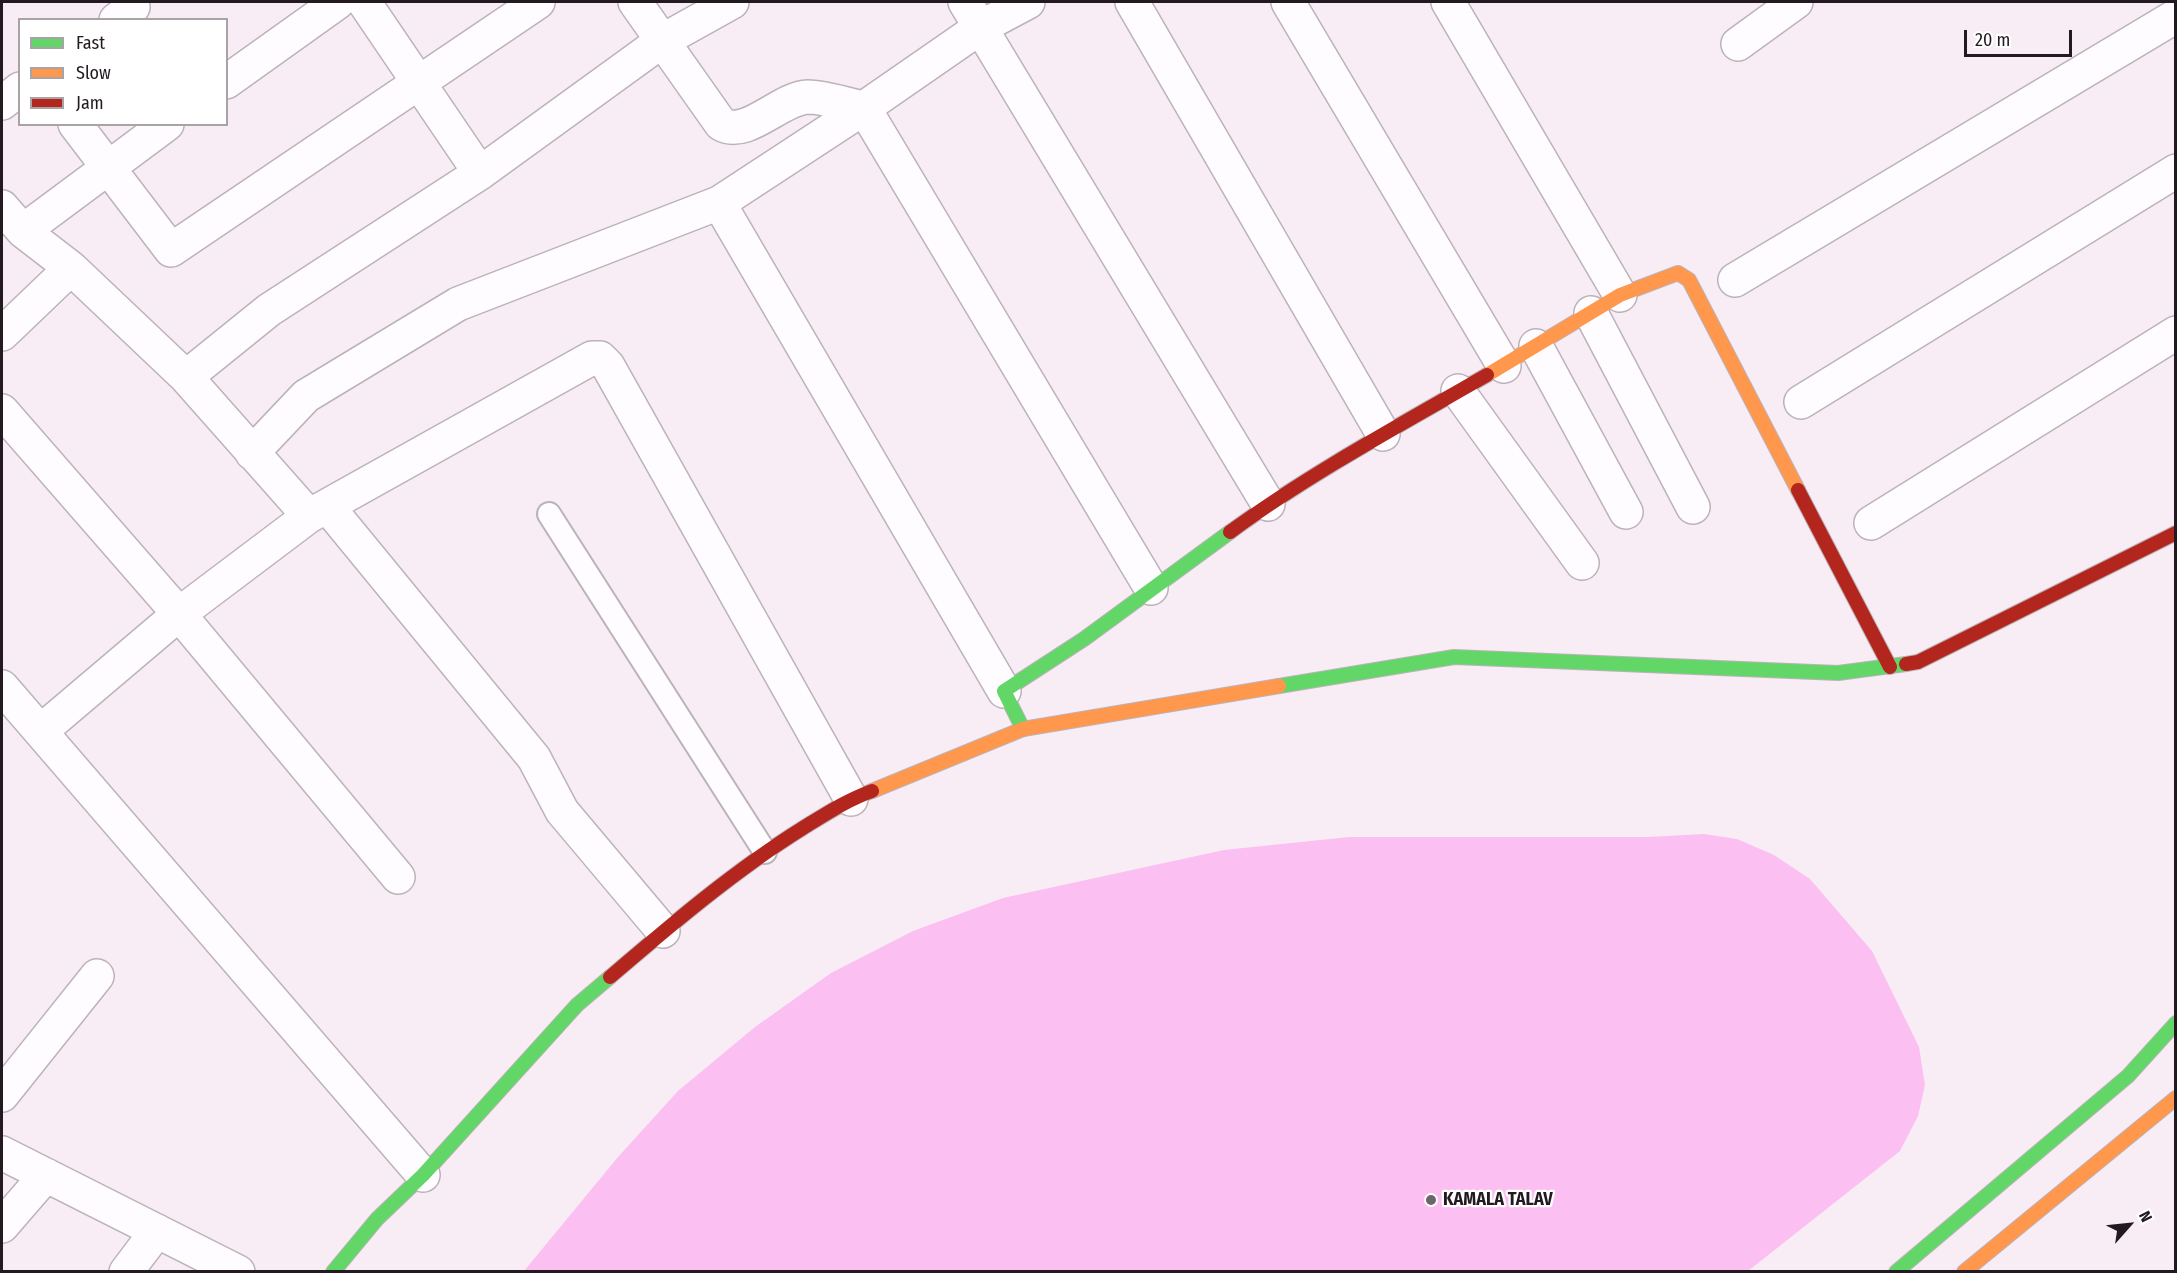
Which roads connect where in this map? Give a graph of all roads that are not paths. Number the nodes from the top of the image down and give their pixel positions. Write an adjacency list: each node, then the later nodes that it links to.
1 (338, 2): 15 (street)
2 (364, 2): 16 (street)
3 (537, 2): 16 (street)
4 (635, 2): 13 (street)
5 (732, 2): 13 (street)
6 (1028, 2): 11 (street)
7 (1132, 2): 40 (street)
8 (1288, 2): 35 (street)
9 (1448, 2): 30 (street)
10 (1796, 2): 14 (street)
11 (973, 14): 19 (street); 42 (street)
12 (2175, 16): 29 (street)
13 (662, 41): 19 (street); 24 (street)
14 (1738, 44)
15 (228, 81)
16 (420, 82): 22 (street); 24 (street)
17 (18, 91): 18 (street)
18 (2, 103)
19 (864, 108): 25 (street); 50 (street)
20 (77, 126): 22 (street)
21 (164, 126): 22 (street)
22 (108, 167): 27 (street)
23 (2175, 171): 38 (street)
24 (480, 173): 36 (street)
25 (719, 203): 41 (street); 54 (street)
26 (2, 207): 27 (street)
27 (23, 231): 28 (street)
28 (71, 268): 33 (street); 36 (street)
29 (1735, 280)
30 (1620, 294): 31 (street); 52 (street)
31 (1591, 313): 34 (street); 43 (street)
32 (2175, 333): 47 (street)
33 (2, 334)
34 (1536, 346): 35 (street); 45 (street)
35 (1504, 366): 37 (street)
36 (186, 377): 41 (street)
37 (1458, 391): 40 (street); 49 (street)
38 (1801, 402)
39 (2, 411): 51 (street)
40 (1383, 434): 42 (street)
41 (252, 453): 44 (street)
42 (1268, 504): 50 (street)
43 (1693, 507)
44 (319, 512): 51 (street); 57 (street); 60 (street)
45 (1626, 512)
46 (549, 514): 58 (lane)
47 (1871, 523)
48 (2175, 533): 52 (street)
49 (1582, 563)
50 (1151, 588): 54 (street)
51 (179, 614): 56 (street); 59 (street)
52 (1890, 667): 55 (street)
53 (2, 687): 56 (street)
54 (1004, 691): 55 (street)
55 (1023, 729): 57 (street)
56 (41, 731): 67 (street)
57 (851, 799): 58 (street)
58 (765, 852): 60 (street)
59 (398, 877)
60 (663, 931): 67 (street)
61 (97, 975): 63 (street)
62 (2175, 1023): 73 (street)
63 (2, 1095)
64 (2175, 1098): 74 (street)
65 (2, 1153): 66 (street)
66 (46, 1175): 68 (street); 69 (street)
67 (423, 1175): 72 (street)
68 (2, 1226)
69 (157, 1231): 70 (street); 71 (street)
70 (126, 1272)
71 (238, 1272)
72 (333, 1272)
73 (1896, 1272)
74 (1964, 1272)

